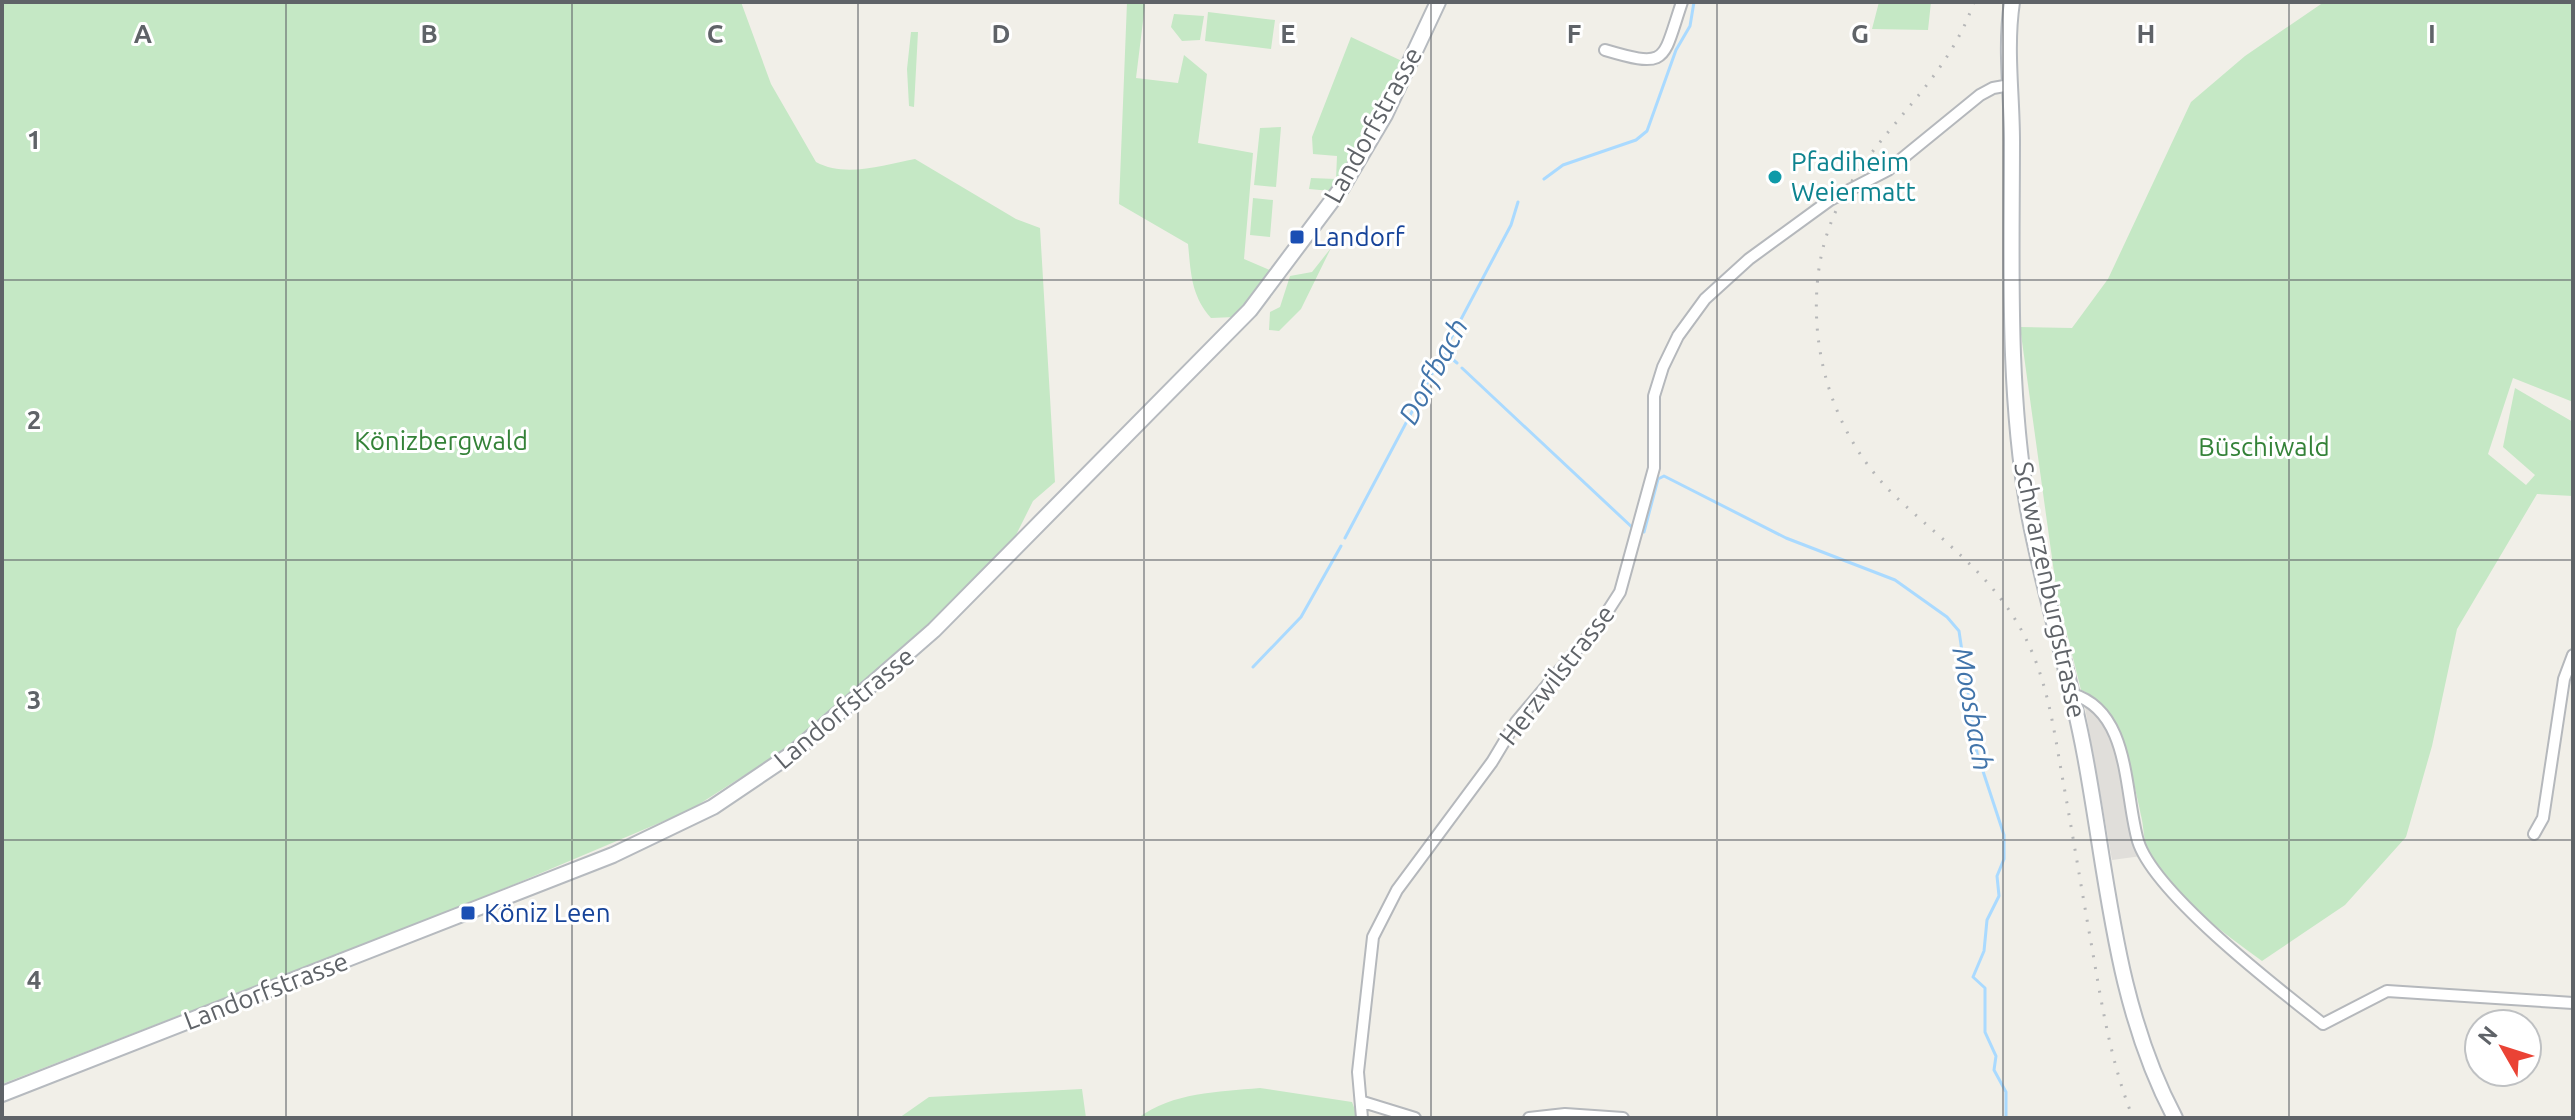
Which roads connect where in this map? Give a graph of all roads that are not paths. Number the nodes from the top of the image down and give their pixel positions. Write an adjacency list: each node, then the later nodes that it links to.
1 (1438, 2): 10 (street, Landorfstrasse)
2 (1682, 2): 4 (street)
3 (2012, 2): 5 (street, Schwarzenburgstrasse)
4 (1605, 50)
5 (2010, 85): 7 (street, Schwarzenburgstrasse); 11 (street, Herzwilstrasse)
6 (2573, 655): 8 (street)
7 (2072, 694): 9 (street); 16 (street, Schwarzenburgstrasse)
8 (2534, 834)
9 (2573, 1003)
10 (2, 1094)
11 (1363, 1102): 12 (street, Herzwilstrasse); 13 (street)
12 (1362, 1118)
13 (1415, 1118)
14 (1529, 1118): 15 (street)
15 (1623, 1118)
16 (2175, 1118)

